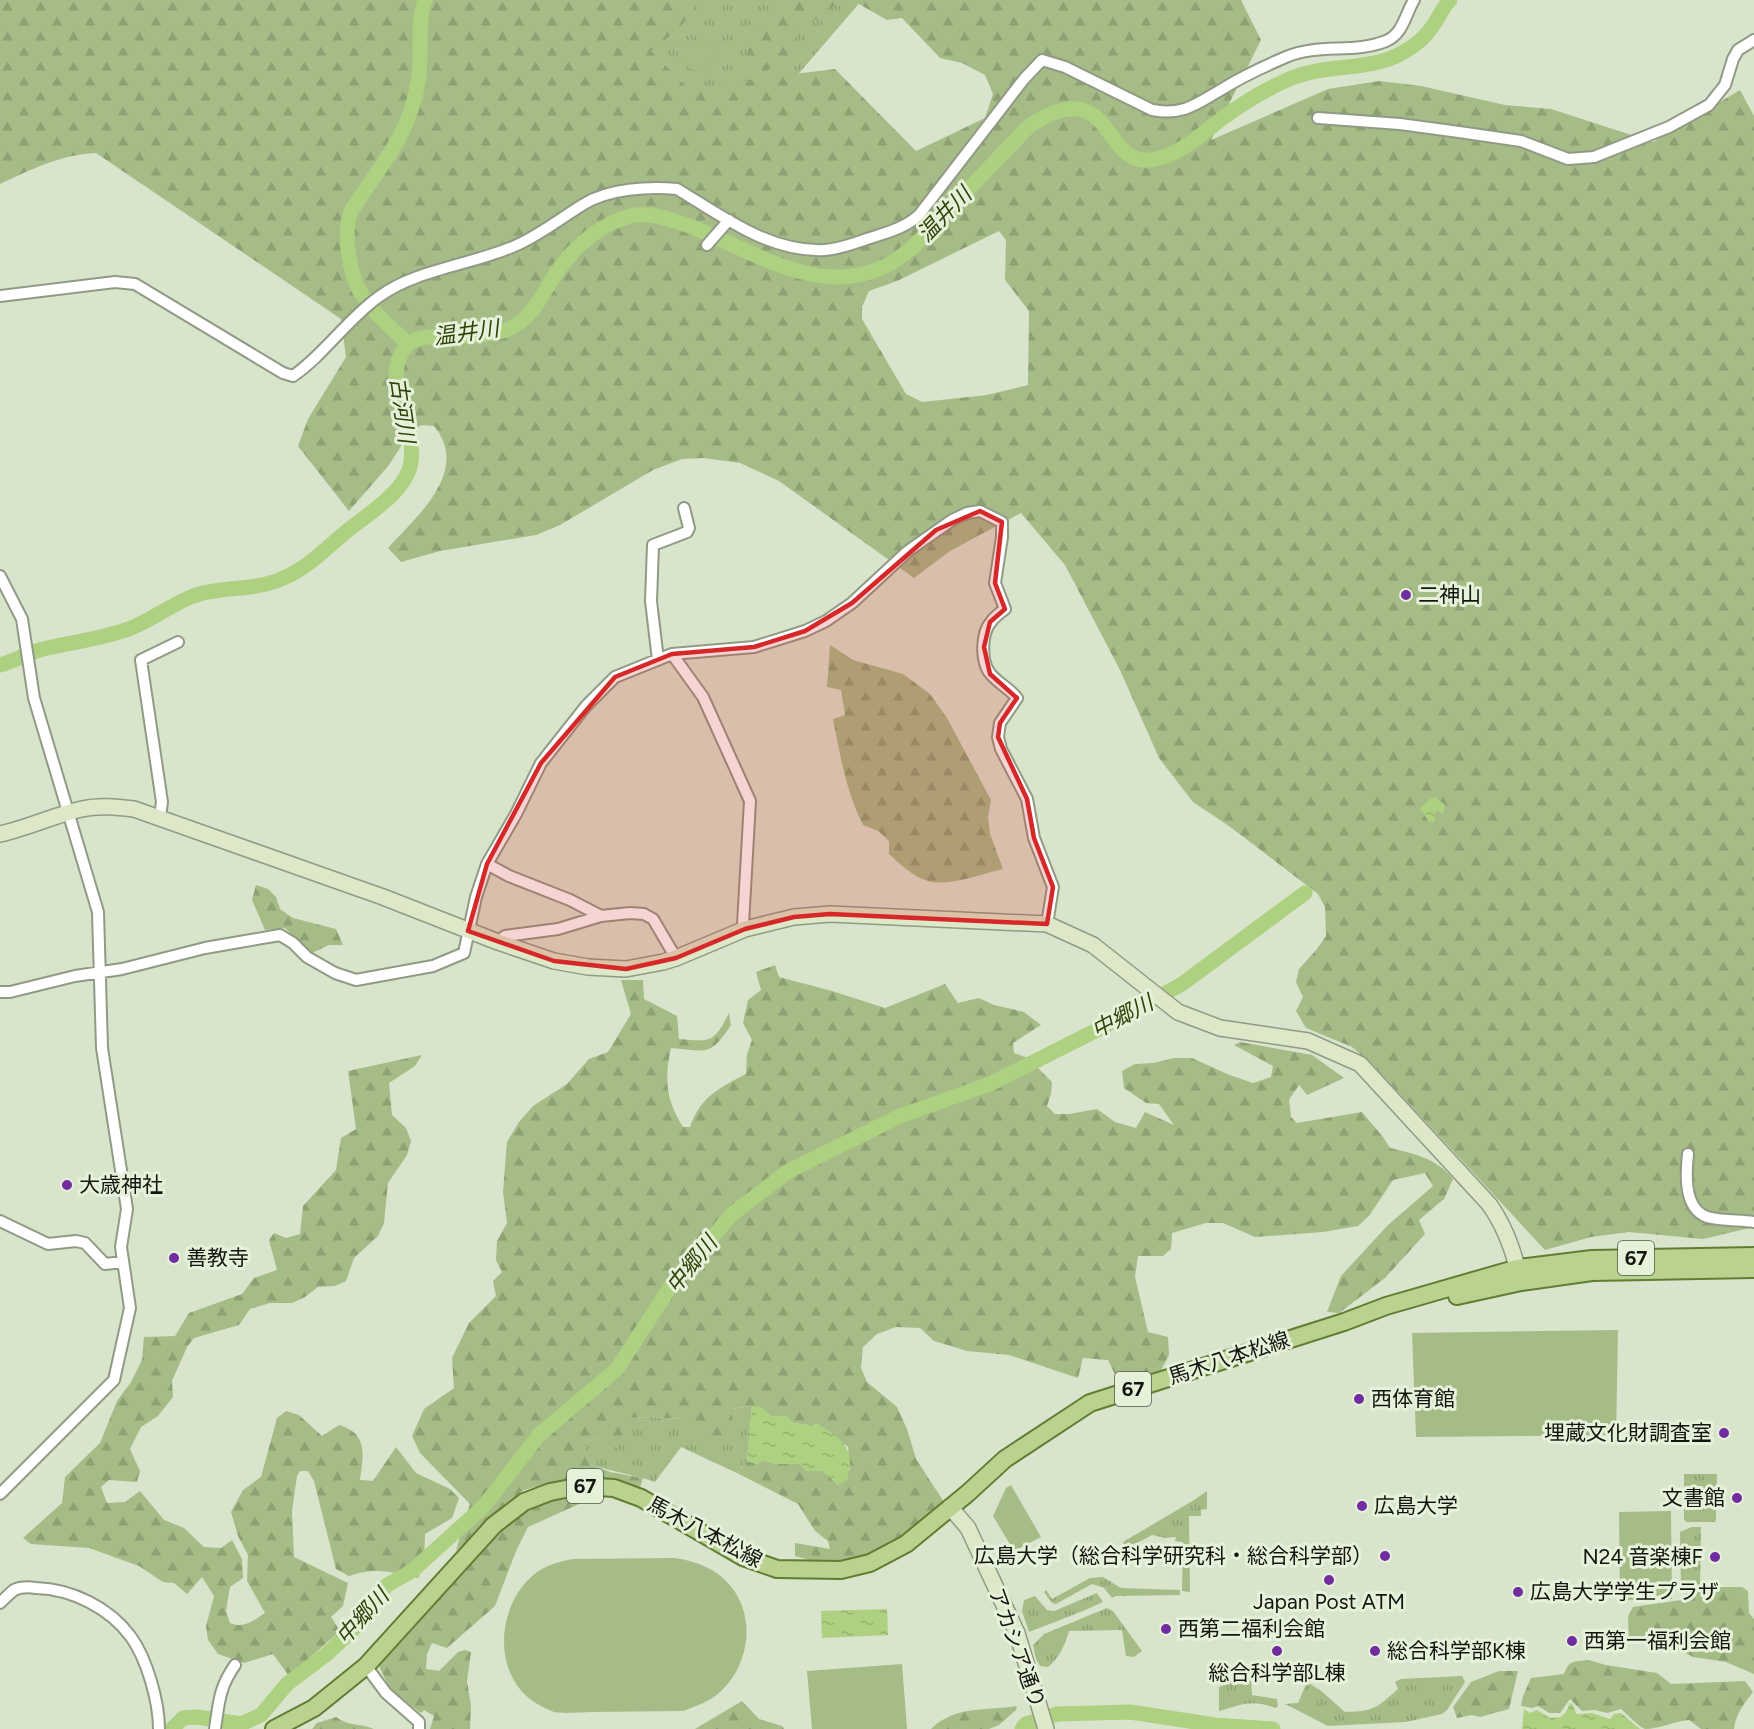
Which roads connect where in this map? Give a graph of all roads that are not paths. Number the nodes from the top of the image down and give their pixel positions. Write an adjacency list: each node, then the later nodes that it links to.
1 (1414, 0): 4 (street)
2 (1754, 40): 3 (street)
3 (1318, 118)
4 (728, 221): 5 (street); 6 (street)
5 (707, 245)
6 (0, 296)
7 (684, 508): 11 (street)
8 (0, 576): 12 (street)
9 (178, 642): 13 (street)
10 (672, 654): 11 (street); 17 (street); 18 (street)
11 (658, 660): 15 (street)
12 (68, 813): 13 (street); 14 (street); 22 (street)
13 (159, 817): 19 (street)
14 (0, 834)
15 (487, 864): 16 (street); 19 (street)
16 (601, 916): 20 (street); 21 (street)
17 (1047, 924): 18 (street); 30 (street)
18 (745, 929): 21 (street)
19 (468, 931): 20 (street); 22 (street)
20 (498, 942): 21 (street)
21 (676, 958)
22 (100, 973): 23 (street); 28 (street)
23 (0, 992)
24 (1688, 1154): 26 (street)
25 (0, 1221): 28 (street)
26 (1754, 1222)
27 (1754, 1256): 30 (main road, 馬木八本松線 / 67)
28 (123, 1262): 31 (street)
29 (1754, 1269): 30 (main road, 馬木八本松線 / 67)
30 (1519, 1275): 32 (main road, 馬木八本松線 / 67)
31 (0, 1494)
32 (950, 1507): 35 (main road, 馬木八本松線 / 67); 40 (street, アカシア通り)
33 (0, 1603): 37 (street)
34 (235, 1665): 36 (street)
35 (366, 1666): 38 (main road, 馬木八本松線 / 67); 39 (street)
36 (216, 1724)
37 (159, 1729)
38 (274, 1729)
39 (419, 1729)
40 (1046, 1729)

